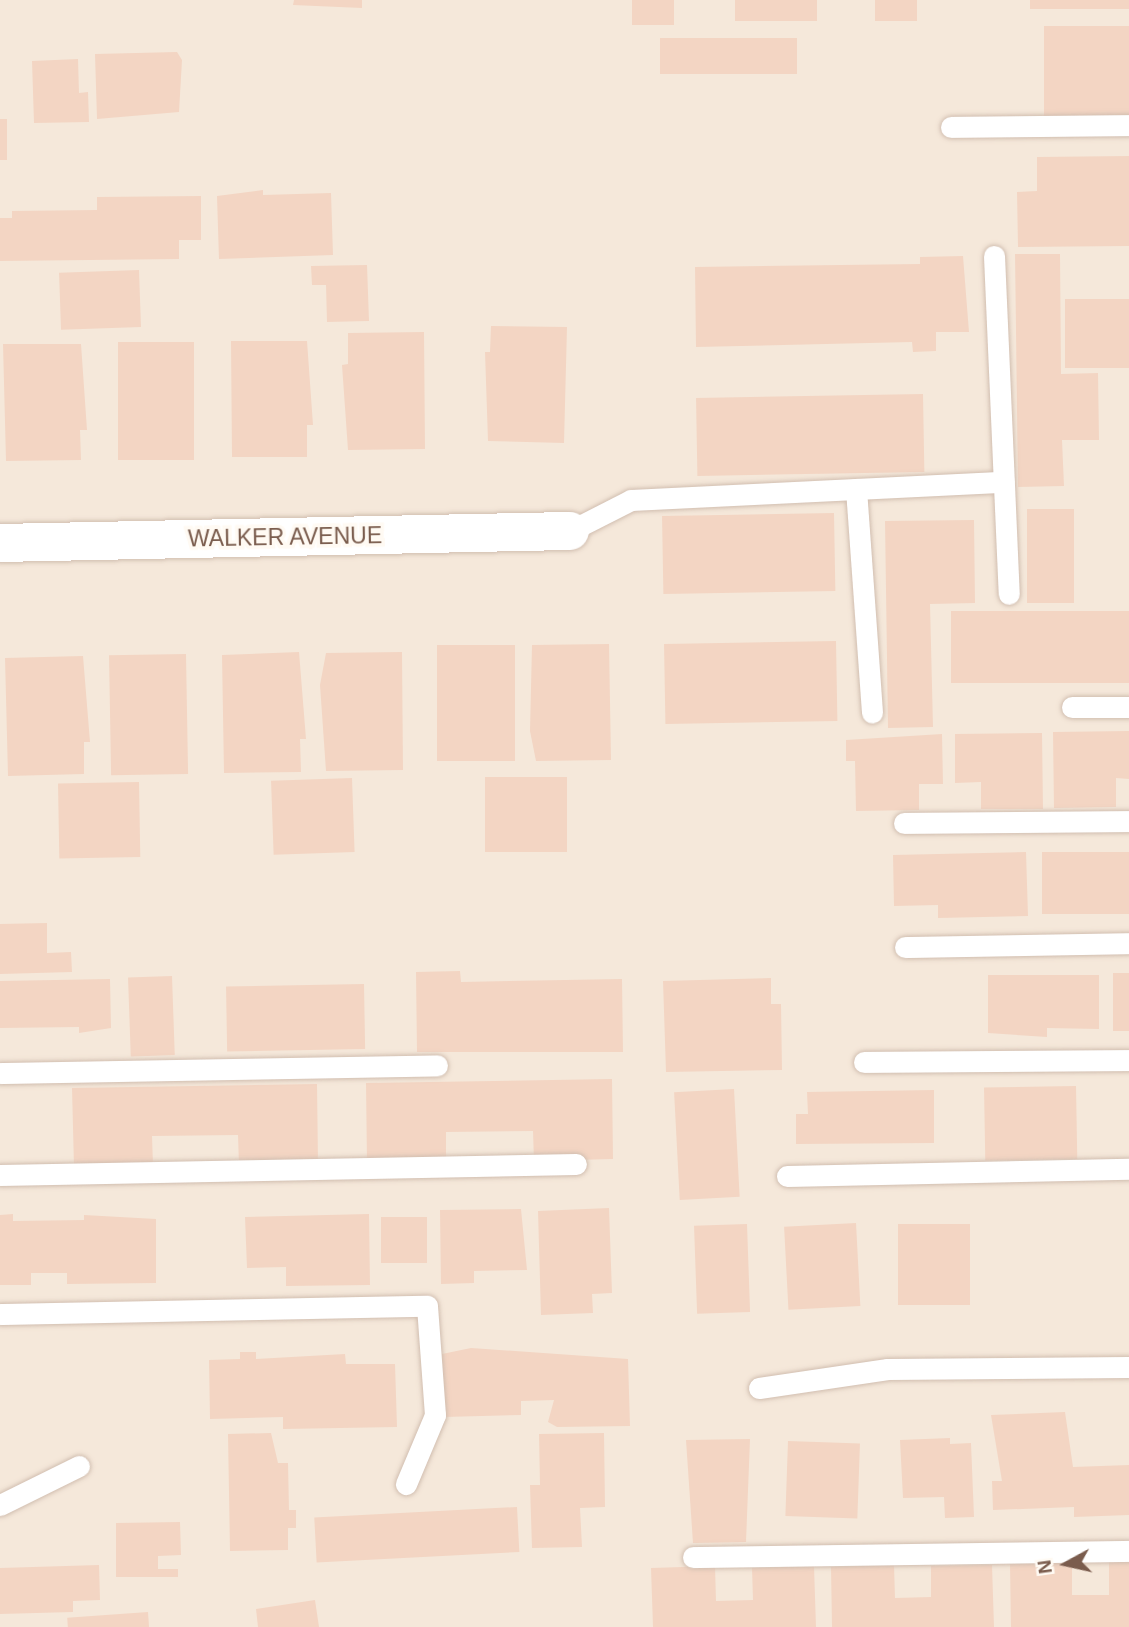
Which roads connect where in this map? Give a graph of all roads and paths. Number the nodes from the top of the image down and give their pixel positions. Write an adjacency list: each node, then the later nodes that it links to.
1 (1129, 125): 2 (lane)
2 (951, 127)
3 (994, 256): 4 (lane)
4 (1004, 482): 5 (lane); 8 (lane)
5 (856, 489): 6 (lane); 11 (lane)
6 (570, 530): 7 (street, WALKER AVENUE)
7 (0, 543)
8 (1009, 594)
9 (1072, 707): 10 (lane)
10 (1129, 707)
11 (872, 712)
12 (1129, 821): 13 (lane)
13 (904, 823)
14 (1129, 943): 15 (lane)
15 (905, 947)
16 (1129, 1060): 17 (lane)
17 (864, 1062)
18 (437, 1065): 19 (lane)
19 (0, 1073)
20 (576, 1164): 22 (lane)
21 (1129, 1169): 23 (lane)
22 (0, 1175)
23 (787, 1176)
24 (0, 1314): 28 (lane)
25 (1129, 1367): 26 (lane)
26 (759, 1388)
27 (79, 1466): 29 (lane)
28 (406, 1484)
29 (0, 1505)
30 (1129, 1551): 31 (lane)
31 (693, 1557)

